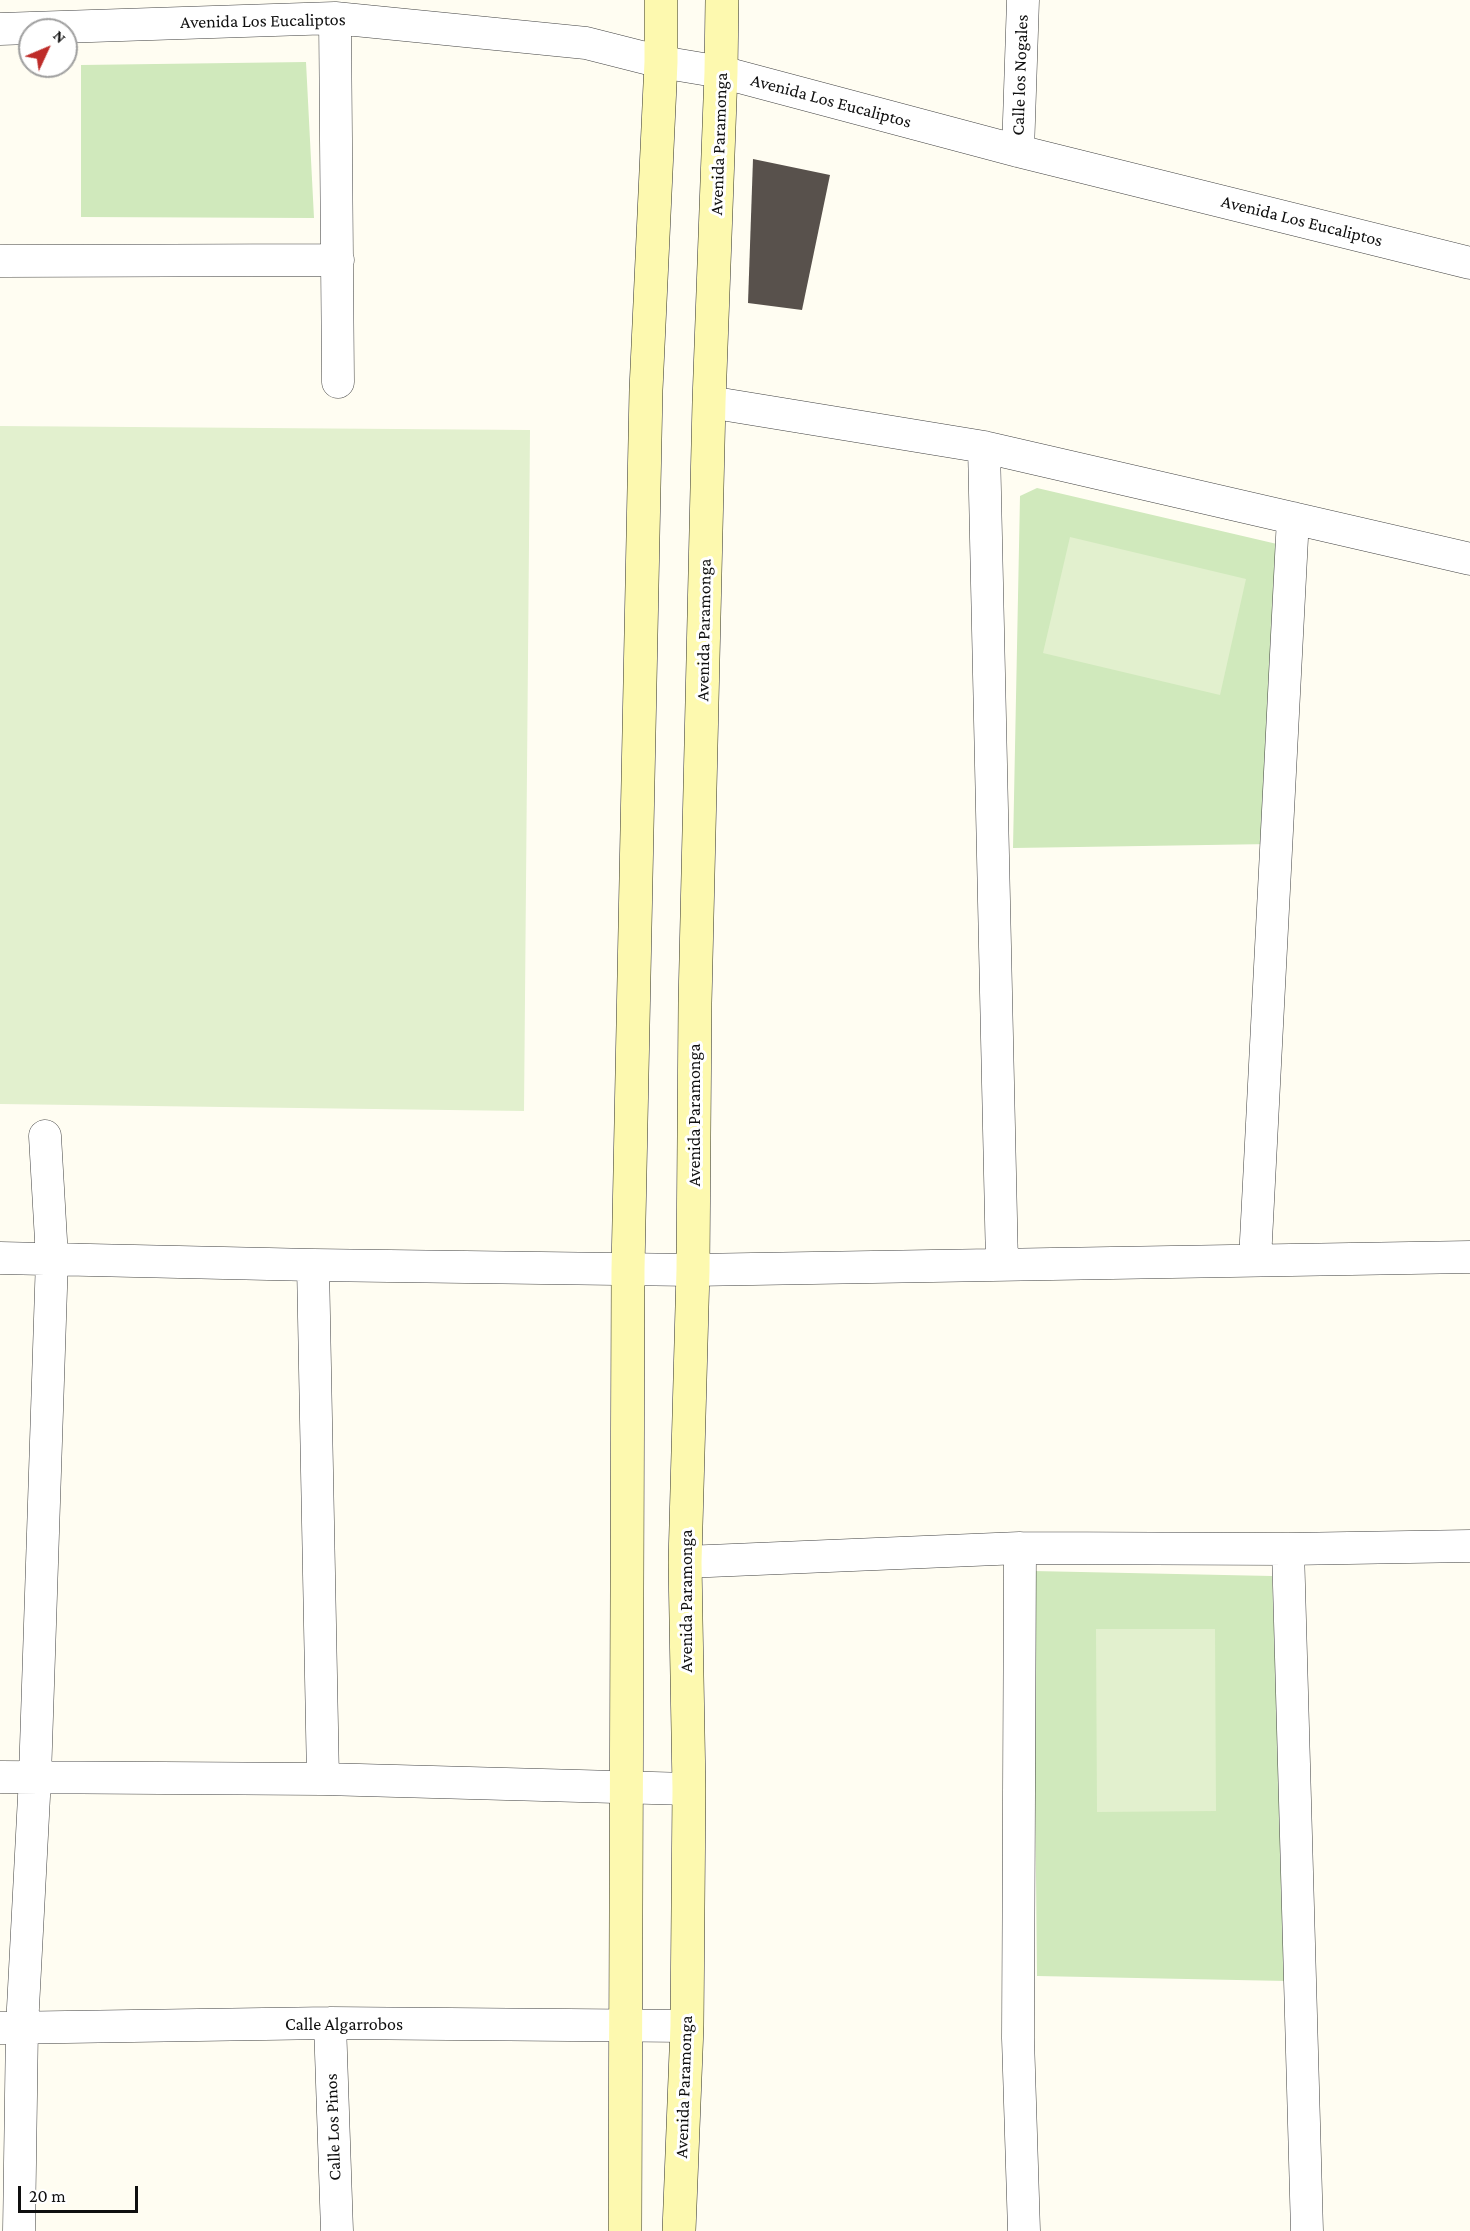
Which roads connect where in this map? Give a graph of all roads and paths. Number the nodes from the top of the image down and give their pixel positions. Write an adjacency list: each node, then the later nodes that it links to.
1 (661, 0): 6 (street)
2 (722, 0): 7 (street, Avenida Paramonga)
3 (1023, 0): 8 (street, Calle los Nogales)
4 (335, 18): 5 (street, Avenida Los Eucaliptos); 6 (street, Avenida Los Eucaliptos); 9 (street)
5 (0, 29)
6 (662, 62): 7 (street, Avenida Los Eucaliptos); 24 (street)
7 (722, 72): 8 (street, Avenida Los Eucaliptos); 13 (street, Avenida Paramonga)
8 (1018, 151): 11 (street, Avenida Los Eucaliptos)
9 (338, 260): 10 (street); 12 (street)
10 (0, 261)
11 (1470, 262)
12 (338, 382)
13 (709, 402): 14 (street); 25 (street, Avenida Paramonga)
14 (984, 447): 15 (street); 22 (street)
15 (1293, 518): 16 (street); 21 (street)
16 (1470, 559)
17 (45, 1136): 20 (street)
18 (1470, 1257): 21 (street)
19 (0, 1258): 20 (street)
20 (52, 1258): 23 (street); 31 (street)
21 (1255, 1260): 22 (street)
22 (1002, 1264): 25 (street)
23 (313, 1265): 24 (street); 32 (street)
24 (628, 1269): 25 (street); 33 (street)
25 (693, 1270): 29 (street, Avenida Paramonga)
26 (1470, 1546): 28 (street)
27 (1020, 1548): 28 (street); 29 (street); 43 (street)
28 (1288, 1549): 44 (street)
29 (685, 1562): 34 (street, Avenida Paramonga)
30 (0, 1777): 31 (street)
31 (35, 1777): 32 (street); 38 (street)
32 (323, 1779): 33 (street)
33 (626, 1788): 34 (street); 36 (street)
34 (689, 1789): 37 (street, Avenida Paramonga)
35 (330, 2023): 36 (street, Calle Algarrobos); 38 (street, Calle Algarrobos); 40 (street, Calle Los Pinos)
36 (625, 2026): 37 (street, Calle Algarrobos); 41 (street)
37 (687, 2026): 42 (street, Avenida Paramonga)
38 (11, 2027): 39 (street)
39 (20, 2231)
40 (337, 2231)
41 (625, 2231)
42 (679, 2231)
43 (1024, 2231)
44 (1307, 2231)

